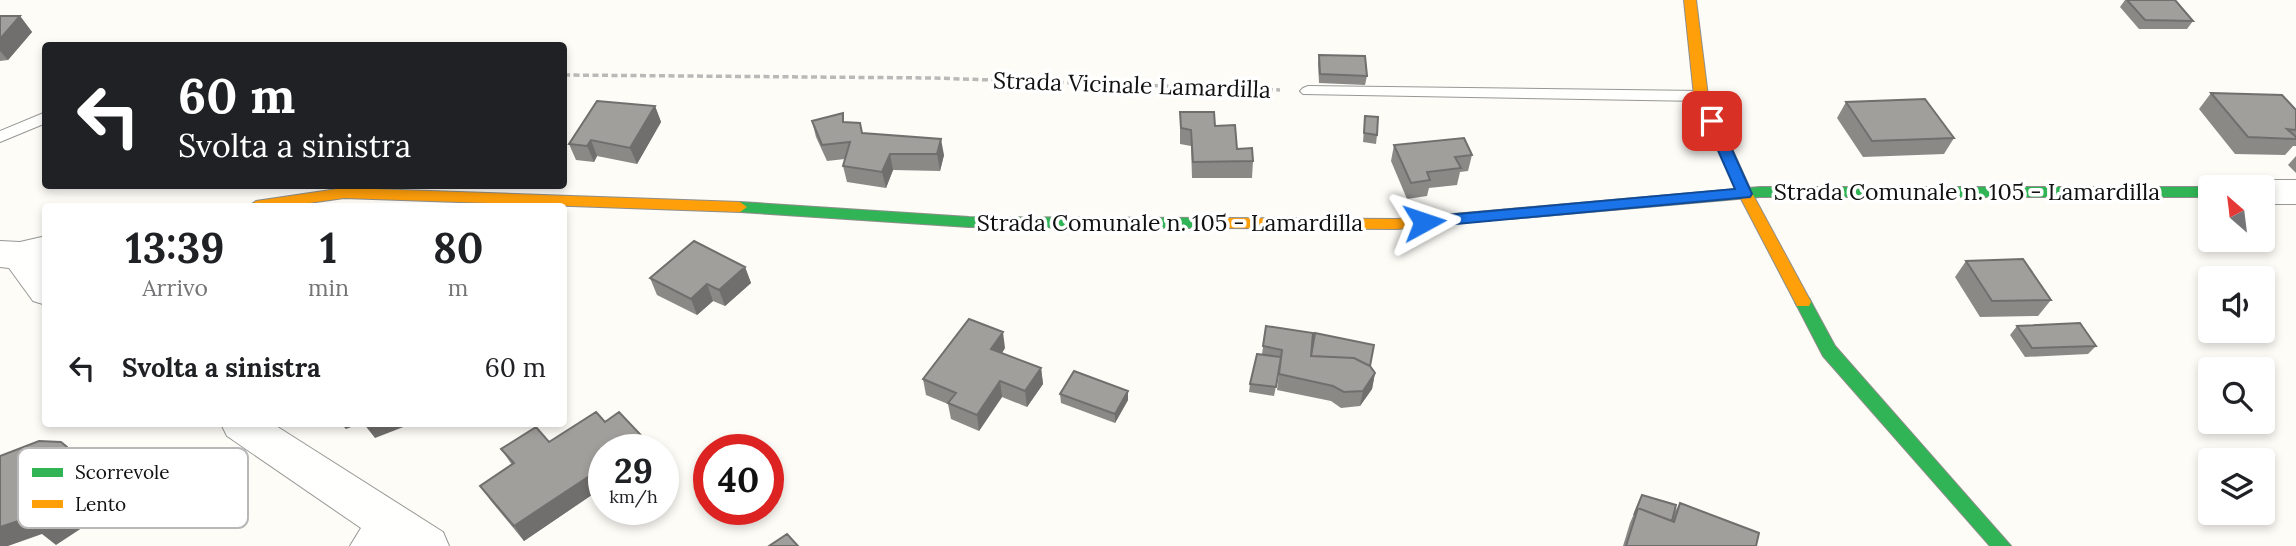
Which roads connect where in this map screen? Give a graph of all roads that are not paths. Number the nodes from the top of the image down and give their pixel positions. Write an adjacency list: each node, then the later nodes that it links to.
1 (1690, 0): 3 (street)
2 (1308, 91): 3 (lane)
3 (1701, 96): 9 (street)
4 (42, 119): 5 (lane)
5 (0, 137)
6 (2198, 192): 9 (street, Strada Comunale n. 105 - Lamardilla)
7 (2275, 192): 8 (street)
8 (2296, 192)
9 (1745, 194): 10 (street, Strada Comunale n. 105 - Lamardilla); 15 (street)
10 (276, 203)
11 (22, 253): 12 (street)
12 (42, 285)
13 (245, 427): 14 (street)
14 (397, 539)
15 (2002, 546)

